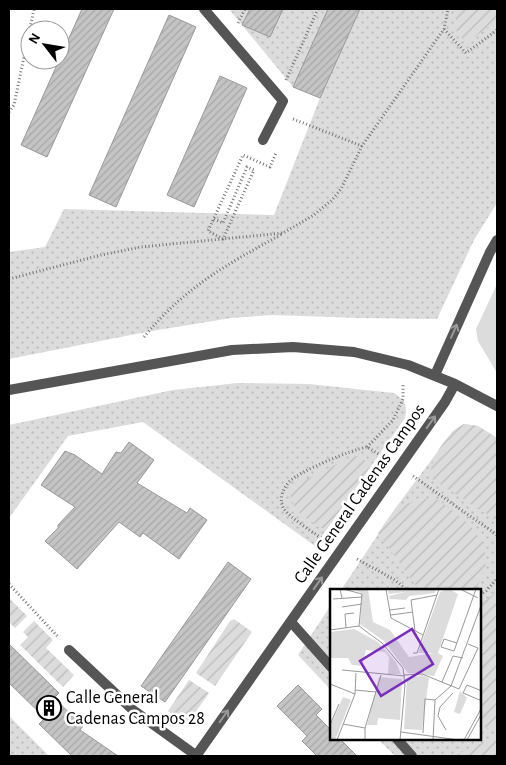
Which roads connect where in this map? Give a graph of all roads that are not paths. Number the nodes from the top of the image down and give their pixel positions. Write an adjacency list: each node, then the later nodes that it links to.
1 (204, 9): 2 (street)
2 (263, 140)
3 (497, 240): 4 (street, one-way to 3)
4 (434, 375): 5 (street); 6 (street)
5 (455, 384): 7 (street); 8 (street, Calle General Cadenas Campos, one-way to 5)
6 (9, 390)
7 (497, 406)
8 (290, 622): 10 (street); 12 (street, Calle General Cadenas Campos, one-way to 8)
9 (70, 650): 12 (street, Calle General Cadenas Campos)
10 (330, 665)
11 (397, 740): 13 (street)
12 (196, 756)
13 (412, 756)

